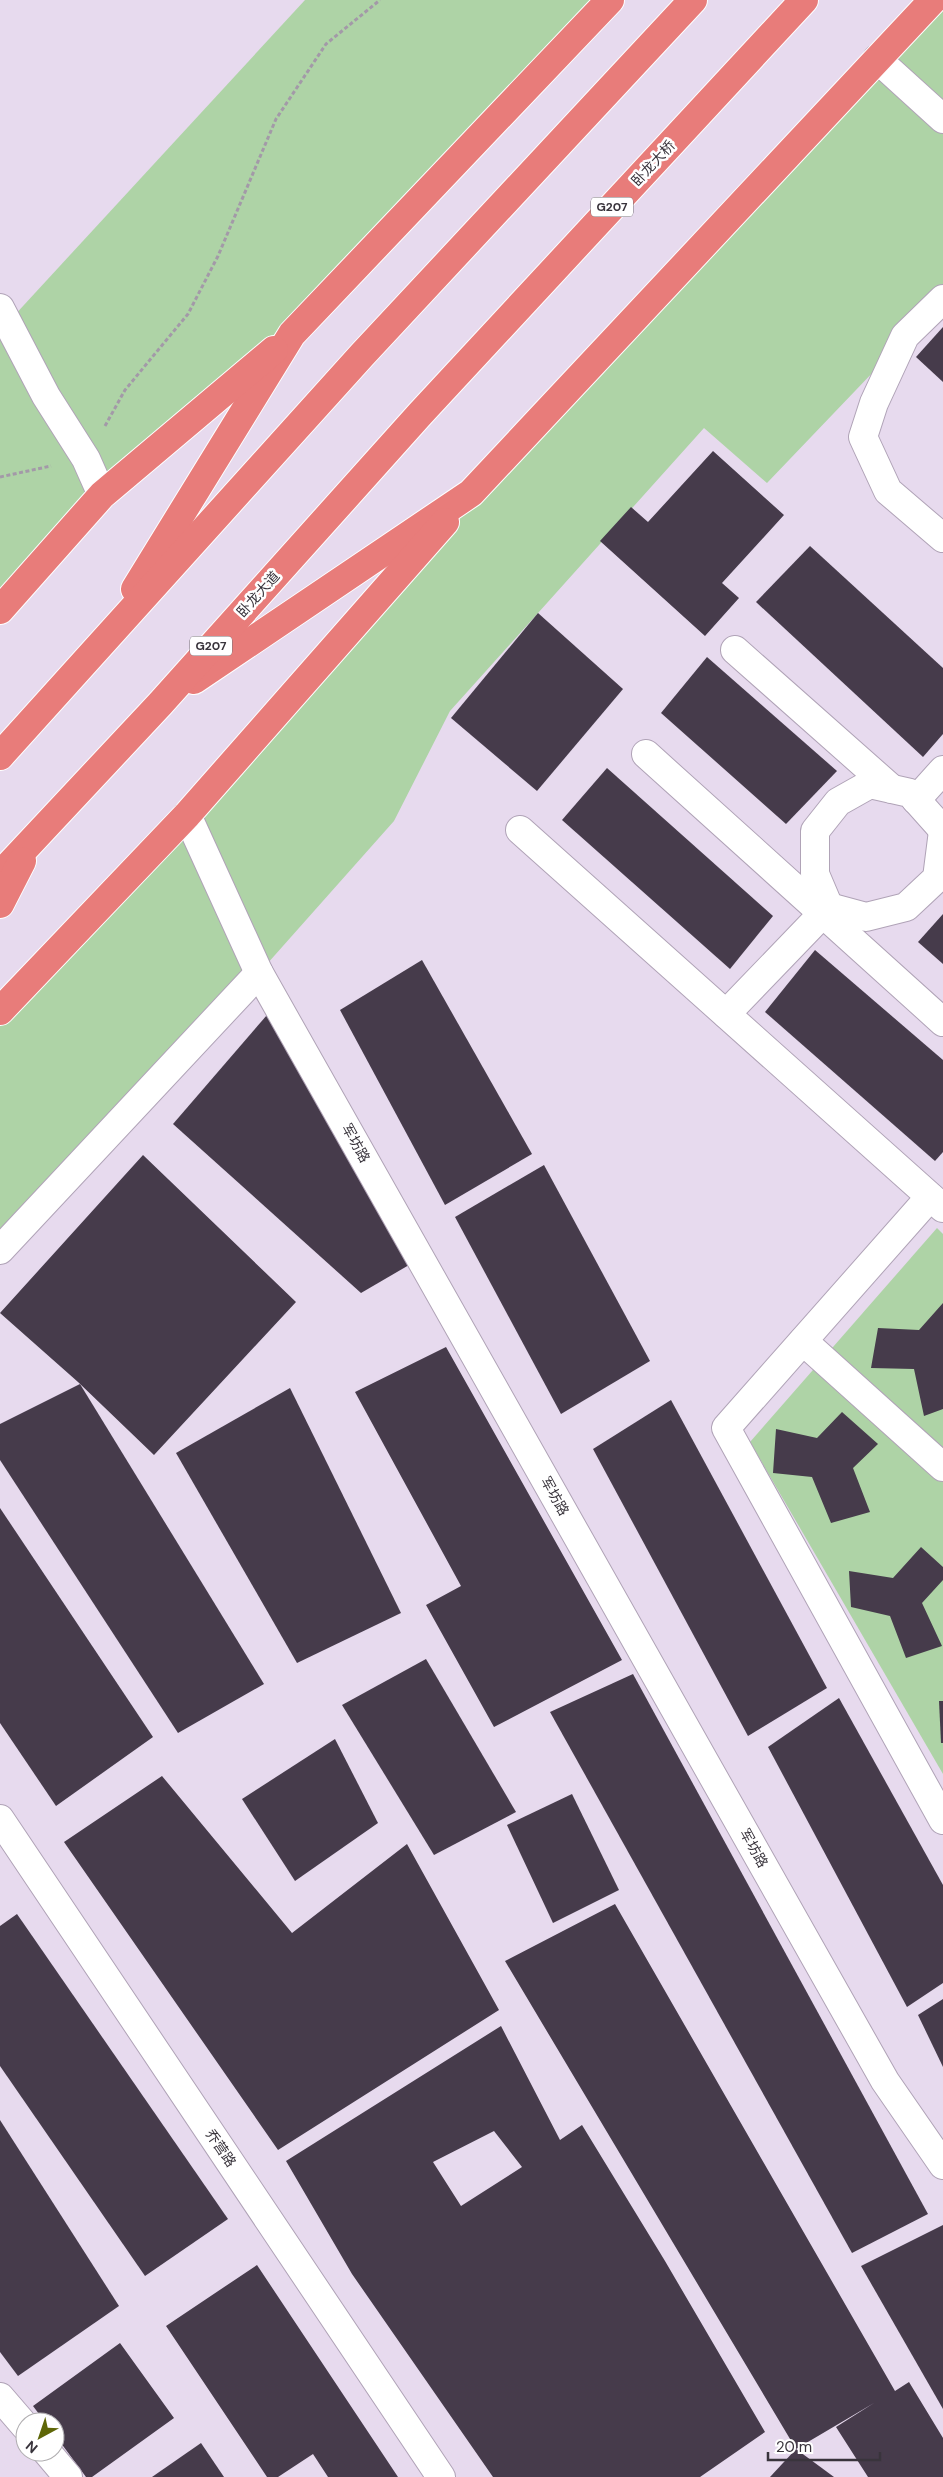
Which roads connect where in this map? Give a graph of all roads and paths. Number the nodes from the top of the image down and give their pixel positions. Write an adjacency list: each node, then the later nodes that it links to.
1 (380, 0): 12 (path)
2 (610, 0): 10 (highway)
3 (693, 0): 18 (highway)
4 (804, 0): 11 (highway, 卧龙大桥 / G207)
5 (933, 0): 6 (highway)
6 (877, 59): 7 (street); 14 (highway)
7 (943, 119)
8 (943, 300): 16 (street)
9 (0, 308): 12 (street)
10 (292, 334): 15 (highway); 18 (highway)
11 (420, 414): 20 (highway, 卧龙大道 / G207)
12 (86, 459): 13 (path); 15 (street)
13 (0, 477)
14 (470, 493): 20 (highway); 25 (highway)
15 (102, 495): 17 (highway)
16 (943, 538)
17 (0, 610)
18 (98, 650): 22 (highway)
19 (735, 650): 24 (street)
20 (160, 704): 28 (highway, 卧龙大道 / G207)
21 (646, 754): 31 (street)
22 (0, 756)
23 (943, 770): 24 (street)
24 (904, 794): 27 (street); 31 (street)
25 (187, 815): 32 (street, 军坊路); 33 (highway)
26 (520, 830): 34 (street)
27 (943, 831): 31 (street)
28 (33, 840): 29 (highway, 卧龙大道 / G207); 30 (highway, 卧龙大道 / G207)
29 (0, 875)
30 (0, 904)
31 (825, 910): 34 (street); 35 (street)
32 (259, 973): 37 (street); 42 (street, 军坊路)
33 (0, 1011)
34 (726, 1014): 36 (street)
35 (943, 1022)
36 (937, 1203): 38 (street)
37 (0, 1250)
38 (803, 1341): 39 (street); 41 (street)
39 (943, 1467)
40 (0, 1819): 47 (street, 乔营路)
41 (943, 1820)
42 (943, 2166)
43 (0, 2397): 44 (street)
44 (15, 2414)
45 (55, 2462): 46 (street)
46 (68, 2477)
47 (441, 2477)

